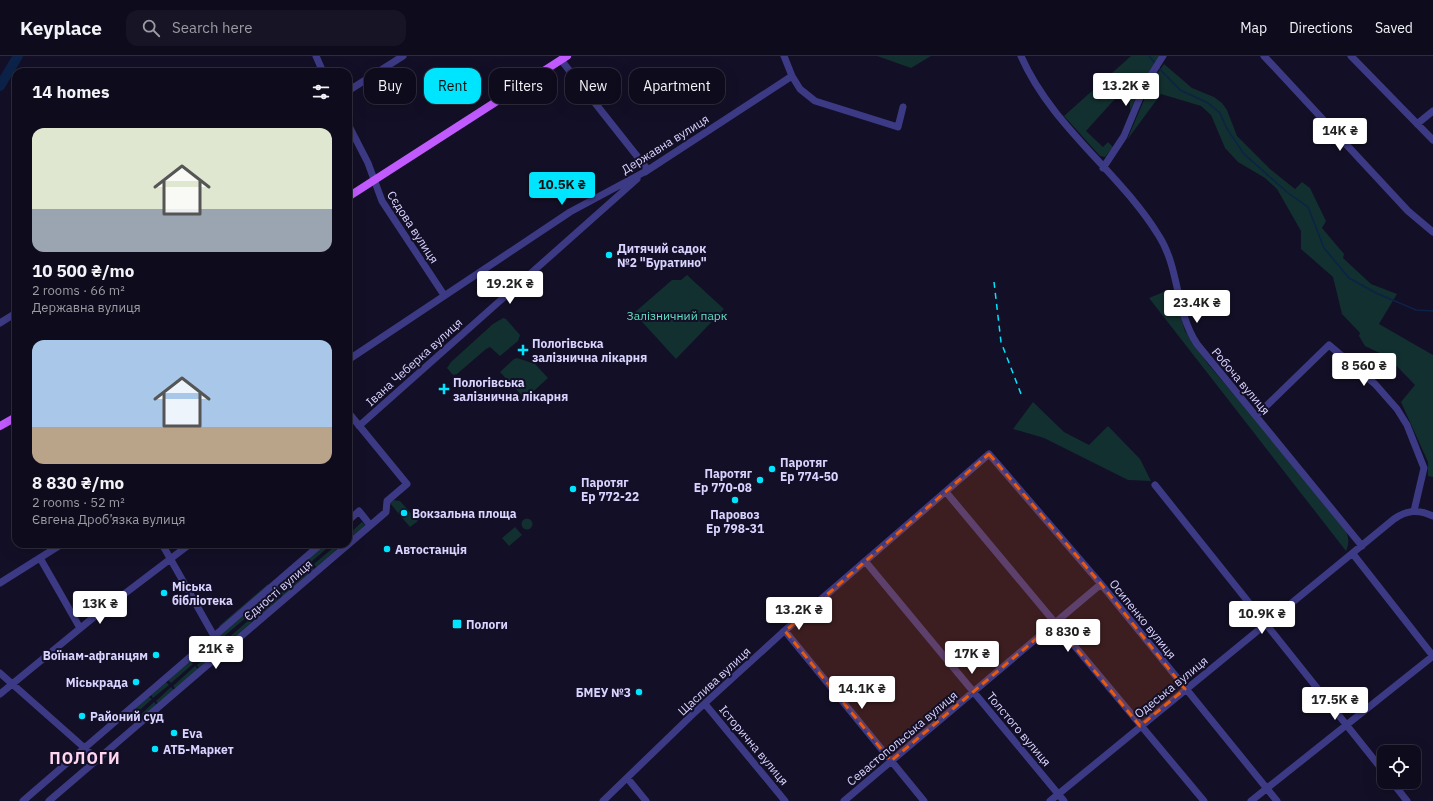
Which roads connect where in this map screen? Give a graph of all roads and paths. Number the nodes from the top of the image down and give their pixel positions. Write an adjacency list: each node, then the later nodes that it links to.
1 (316, 56): 9 (street)
2 (403, 56): 11 (street)
3 (784, 56): 10 (street)
4 (1021, 56): 17 (street, Робоча вулиця)
5 (1163, 56): 17 (street)
6 (1264, 56): 21 (street)
7 (1351, 56): 14 (street)
8 (564, 58): 18 (street); 19 (main road)
9 (321, 68)
10 (792, 76): 12 (street); 18 (street, Державна вулиця)
11 (352, 88)
12 (903, 107)
13 (1433, 111): 14 (street)
14 (1417, 124): 16 (street)
15 (352, 132): 19 (street, Сєдова вулиця)
16 (1433, 140)
17 (1103, 168): 26 (street, Робоча вулиця)
18 (648, 170): 22 (street, Державна вулиця); 30 (street, Івана Чеберка вулиця)
19 (374, 179): 20 (main road); 22 (street, Сєдова вулиця)
20 (352, 193)
21 (1433, 232)
22 (444, 295): 25 (street, Державна вулиця)
23 (12, 316): 24 (street)
24 (0, 323)
25 (352, 357)
26 (1256, 416): 34 (street); 39 (street, Робоча вулиця)
27 (352, 418): 30 (street)
28 (12, 419): 29 (main road)
29 (0, 426)
30 (360, 426): 37 (street, Єдності вулиця)
31 (989, 454): 33 (street, Щаслива вулиця); 50 (street, Осипенко вулиця)
32 (1155, 485): 52 (street)
33 (946, 492): 48 (street, Щаслива вулиця); 51 (street)
34 (1414, 511): 35 (street); 39 (street, Одеська вулиця)
35 (1433, 516)
36 (352, 517): 37 (street)
37 (370, 526): 38 (street, Єдності вулиця)
38 (352, 541)
39 (1362, 546): 45 (street, Одеська вулиця)
40 (56, 548): 46 (street)
41 (164, 548): 47 (street)
42 (185, 548): 47 (street)
43 (316, 548): 55 (street, Єдності вулиця)
44 (344, 548): 56 (street, Єдності вулиця)
45 (1353, 554): 52 (street, Одеська вулиця); 57 (street)
46 (40, 558): 49 (street); 53 (street)
47 (170, 560): 53 (street); 55 (street)
48 (865, 561): 54 (street, Щаслива вулиця); 61 (street, Толстого вулиця)
49 (0, 583)
50 (1101, 584): 51 (street, Севастопольська вулиця); 60 (street, Осипенко вулиця)
51 (1055, 623): 61 (street, Севастопольська вулиця); 65 (street)
52 (1266, 624): 60 (street, Одеська вулиця); 64 (street)
53 (80, 628): 59 (street)
54 (785, 631): 63 (street, Щаслива вулиця); 68 (street)
55 (215, 637): 56 (street); 66 (street, Єдності вулиця)
56 (223, 652): 67 (street, Єдності вулиця)
57 (1433, 656): 64 (street)
58 (0, 673): 59 (street)
59 (12, 684): 62 (street); 66 (street)
60 (1185, 689): 65 (street, Одеська вулиця); 71 (street, Осипенко вулиця)
61 (974, 692): 68 (street, Севастопольська вулиця); 73 (street, Толстого вулиця)
62 (0, 694)
63 (705, 704): 70 (street, Щаслива вулиця); 78 (street, Історична вулиця)
64 (1345, 725): 69 (street); 71 (street)
65 (1140, 726): 73 (street, Одеська вулиця); 83 (street)
66 (85, 748): 67 (street); 74 (street, Єдності вулиця)
67 (97, 759): 75 (street, Єдності вулиця)
68 (891, 761): 79 (street, Севастопольська вулиця); 80 (street)
69 (1377, 764)
70 (628, 779): 76 (street, Щаслива вулиця); 77 (street)
71 (1266, 788): 84 (street); 85 (street, Осипенко вулиця)
72 (1398, 789): 86 (street)
73 (1059, 794): 81 (street, Одеська вулиця); 82 (street, Толстого вулиця)
74 (23, 801)
75 (49, 801)
76 (603, 801)
77 (646, 801)
78 (785, 801)
79 (844, 801)
80 (924, 801)
81 (1050, 801)
82 (1064, 801)
83 (1204, 801)
84 (1250, 801)
85 (1277, 801)
86 (1407, 801)

